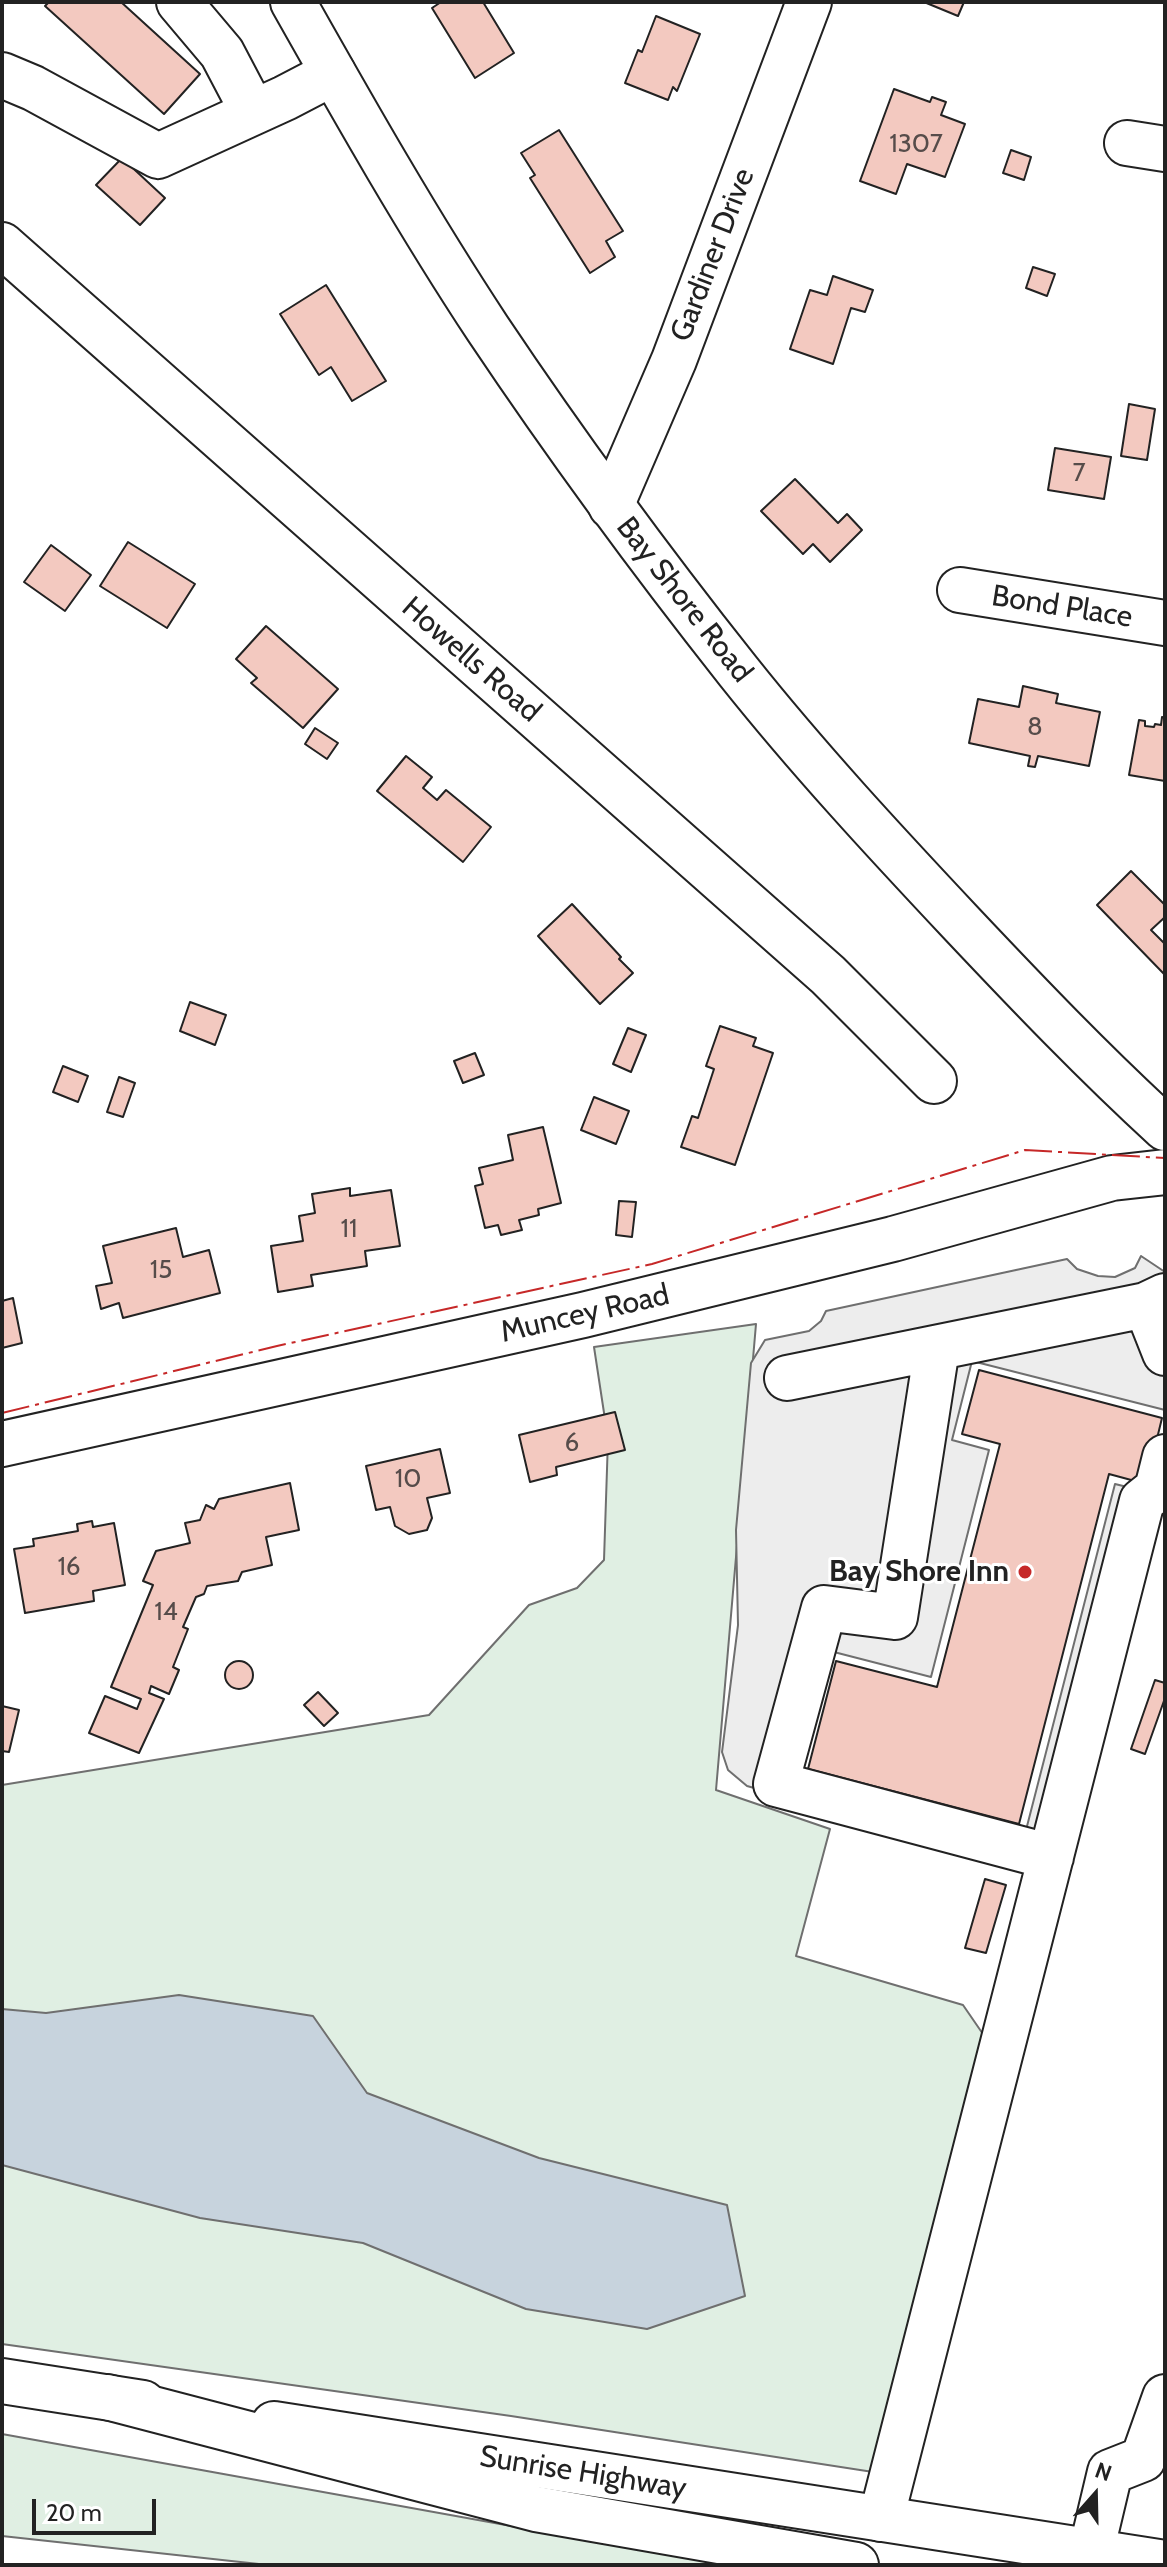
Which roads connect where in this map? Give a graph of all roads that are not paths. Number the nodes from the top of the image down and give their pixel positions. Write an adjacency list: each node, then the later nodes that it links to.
1 (179, 2): 6 (main road)
2 (293, 2): 4 (main road, Bay Shore Road)
3 (809, 2): 8 (main road, Gardiner Drive)
4 (333, 73): 6 (main road); 8 (main road, Bay Shore Road)
5 (2, 75): 6 (main road)
6 (253, 112)
7 (2, 245): 11 (main road, Howells Road)
8 (611, 506): 12 (main road, Bay Shore Road)
9 (960, 590): 10 (main road, Bond Place)
10 (1165, 623)
11 (934, 1081)
12 (1165, 1128)
13 (1165, 1172): 18 (main road, Muncey Road)
14 (1156, 1301): 15 (main road); 16 (main road)
15 (937, 1348): 17 (main road); 20 (main road)
16 (1165, 1353)
17 (787, 1378)
18 (2, 1444)
19 (1165, 1457): 20 (main road)
20 (1051, 1857): 24 (main road)
21 (2, 2381): 22 (main road, Sunrise Highway)
22 (107, 2397): 24 (main road, Sunrise Highway); 27 (main road)
23 (1165, 2397): 25 (main road)
24 (881, 2519): 25 (main road, Sunrise Highway)
25 (1091, 2552): 26 (main road, Sunrise Highway)
26 (1165, 2563)
27 (856, 2565)

